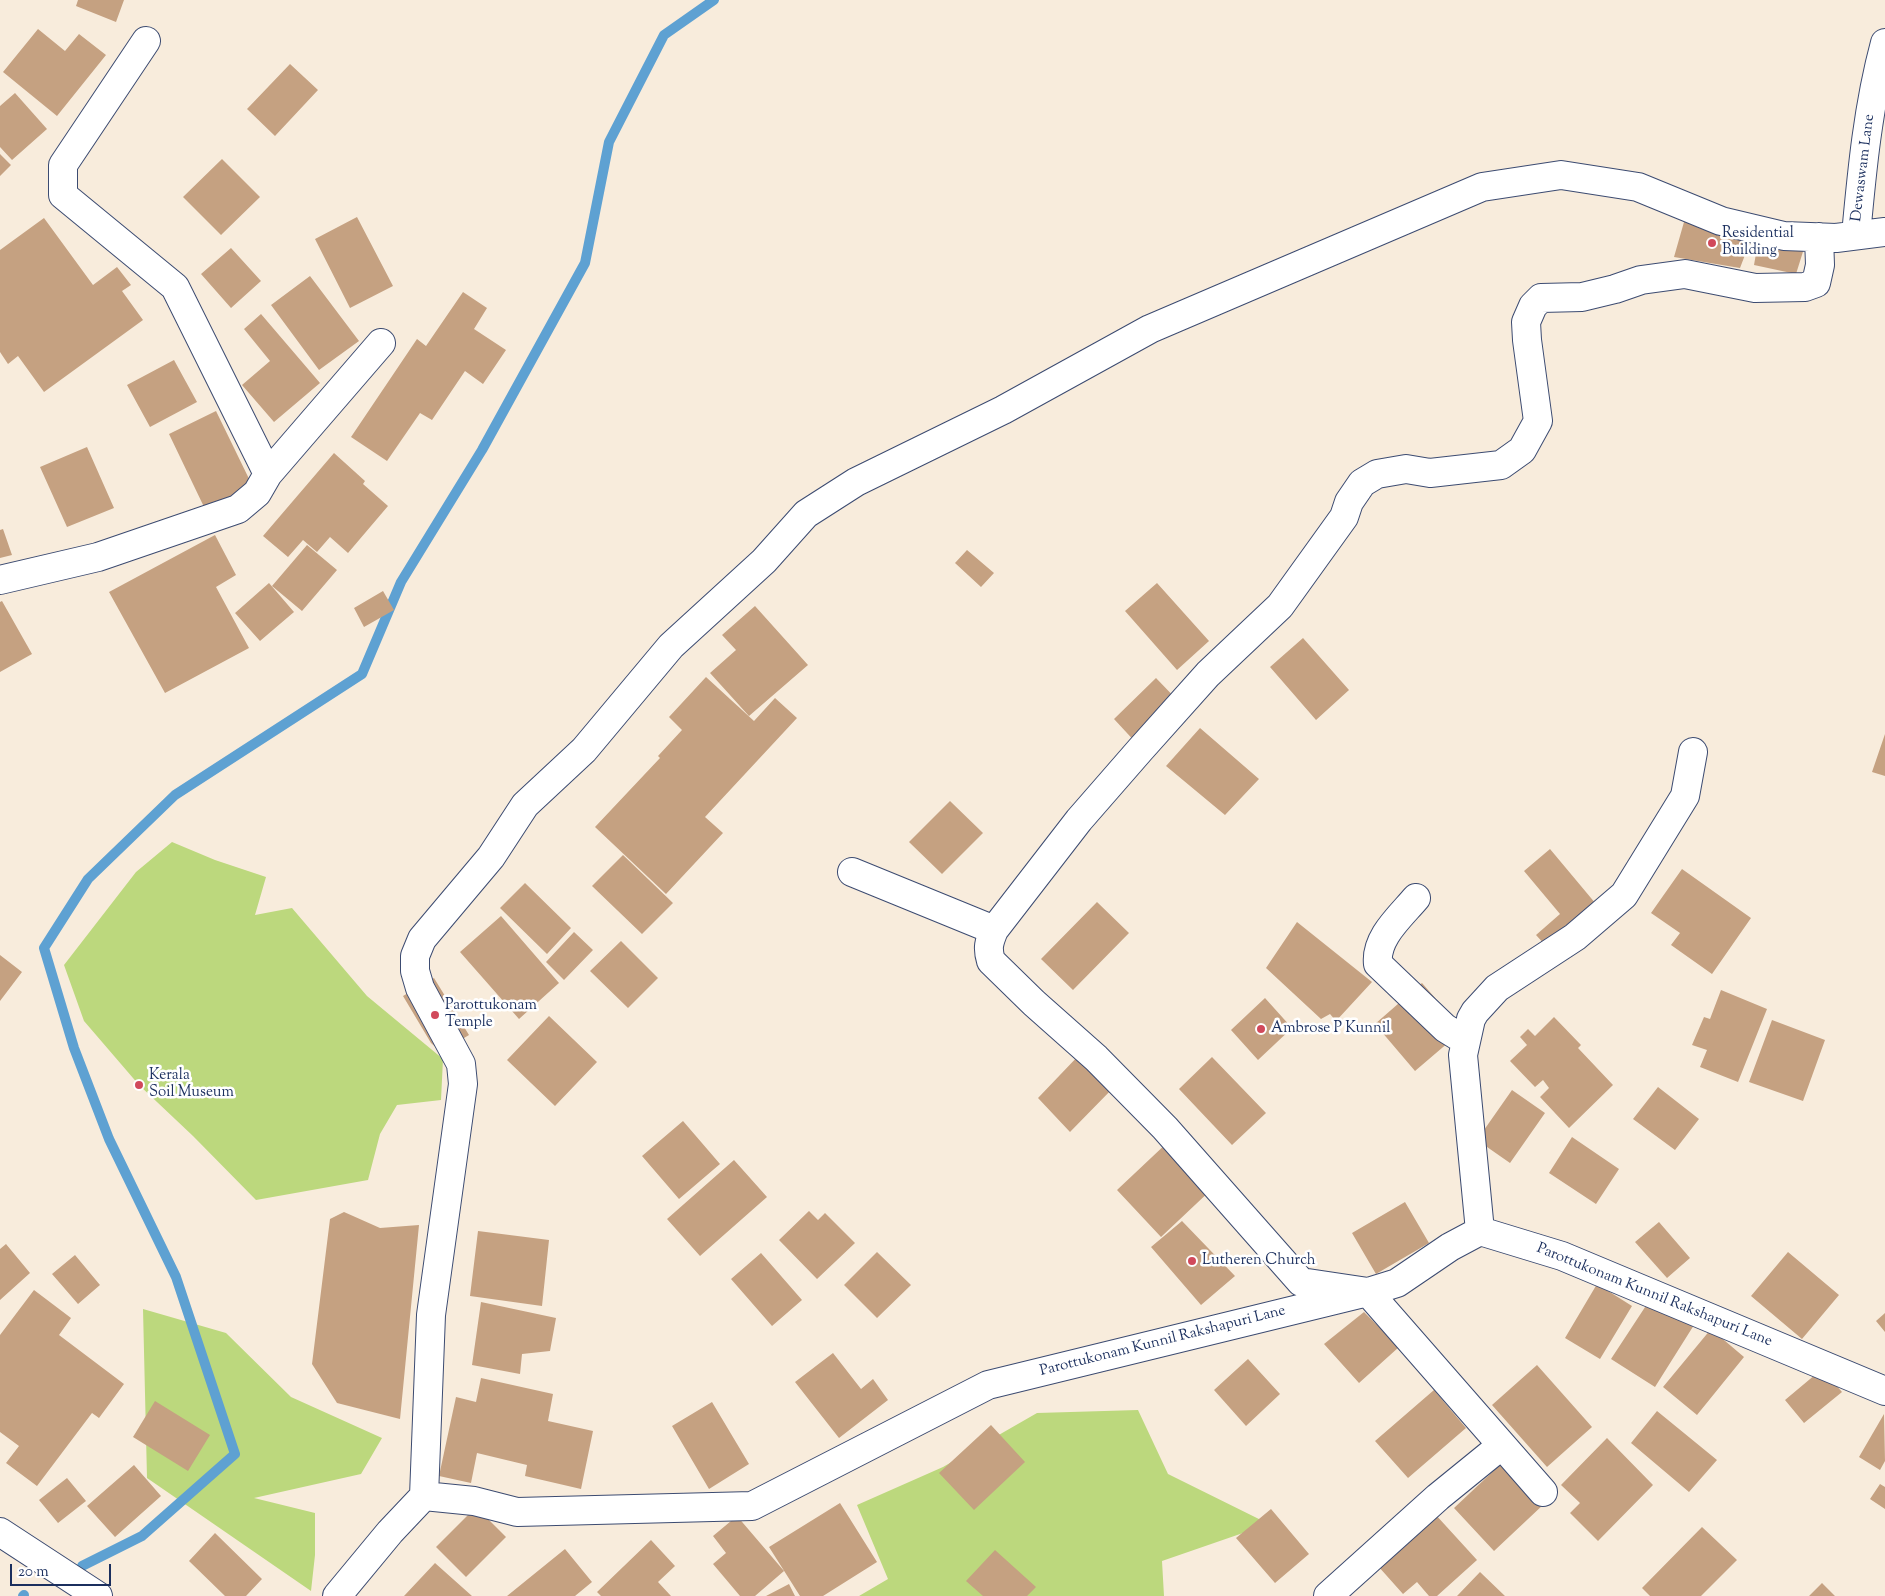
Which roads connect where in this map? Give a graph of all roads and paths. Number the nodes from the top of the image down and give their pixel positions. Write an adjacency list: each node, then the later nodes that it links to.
1 (146, 41): 7 (street)
2 (1885, 43): 4 (street, Dewaswam Lane)
3 (1885, 232): 4 (street)
4 (1856, 235): 5 (street)
5 (1819, 237): 12 (street); 19 (street)
6 (381, 343): 7 (street)
7 (268, 474): 8 (street)
8 (0, 580)
9 (1693, 752): 13 (street)
10 (852, 872): 12 (street)
11 (1416, 898): 13 (street)
12 (994, 930): 15 (street)
13 (1466, 1041): 14 (street)
14 (1480, 1231): 15 (street, Parottukonam Kunnil Rakshapuri Lane); 16 (street, Parottukonam Kunnil Rakshapuri Lane)
15 (1368, 1292): 17 (street); 19 (street, Parottukonam Kunnil Rakshapuri Lane)
16 (1885, 1391)
17 (1502, 1445): 18 (street); 23 (street)
18 (1544, 1492)
19 (424, 1496): 22 (street)
20 (0, 1532): 21 (street)
21 (98, 1596)
22 (337, 1596)
23 (1328, 1596)

